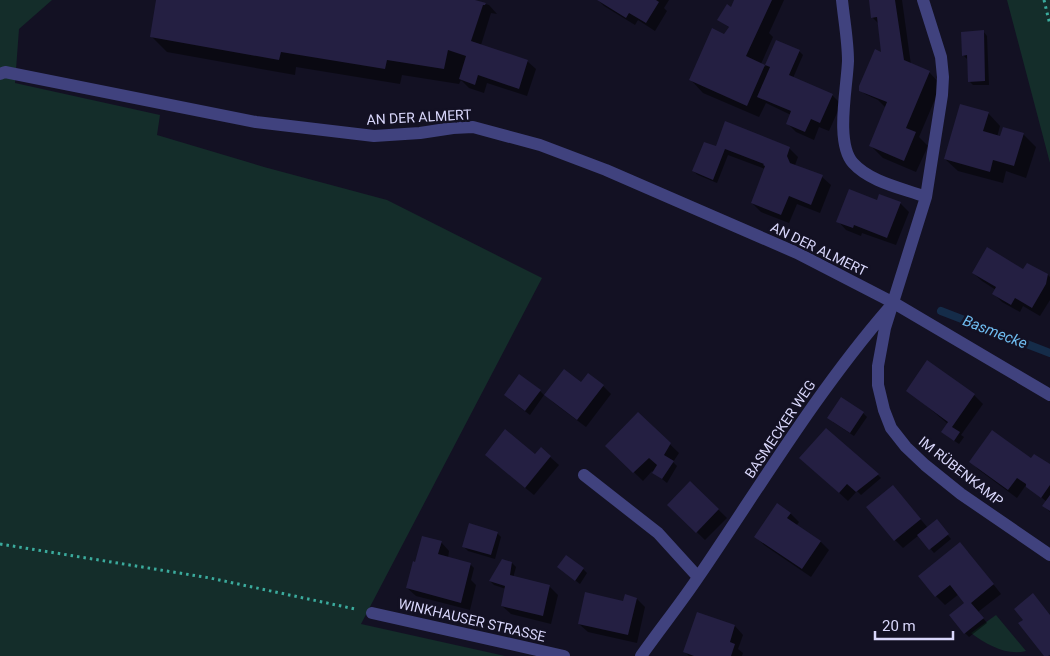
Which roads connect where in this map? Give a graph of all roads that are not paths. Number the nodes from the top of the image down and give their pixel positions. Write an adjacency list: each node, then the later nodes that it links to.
1 (842, 0): 4 (street)
2 (923, 0): 4 (street)
3 (2, 73): 5 (street, AN DER ALMERT)
4 (926, 197): 5 (street)
5 (894, 303): 6 (street, AN DER ALMERT); 8 (street, IM RÜBENKAMP); 9 (street, BASMECKER WEG)
6 (1050, 395)
7 (584, 475): 9 (street)
8 (1050, 555)
9 (698, 577): 12 (street, BASMECKER WEG)
10 (372, 613): 11 (street, WINKHAUSER STRASSE)
11 (564, 656)
12 (641, 656)

